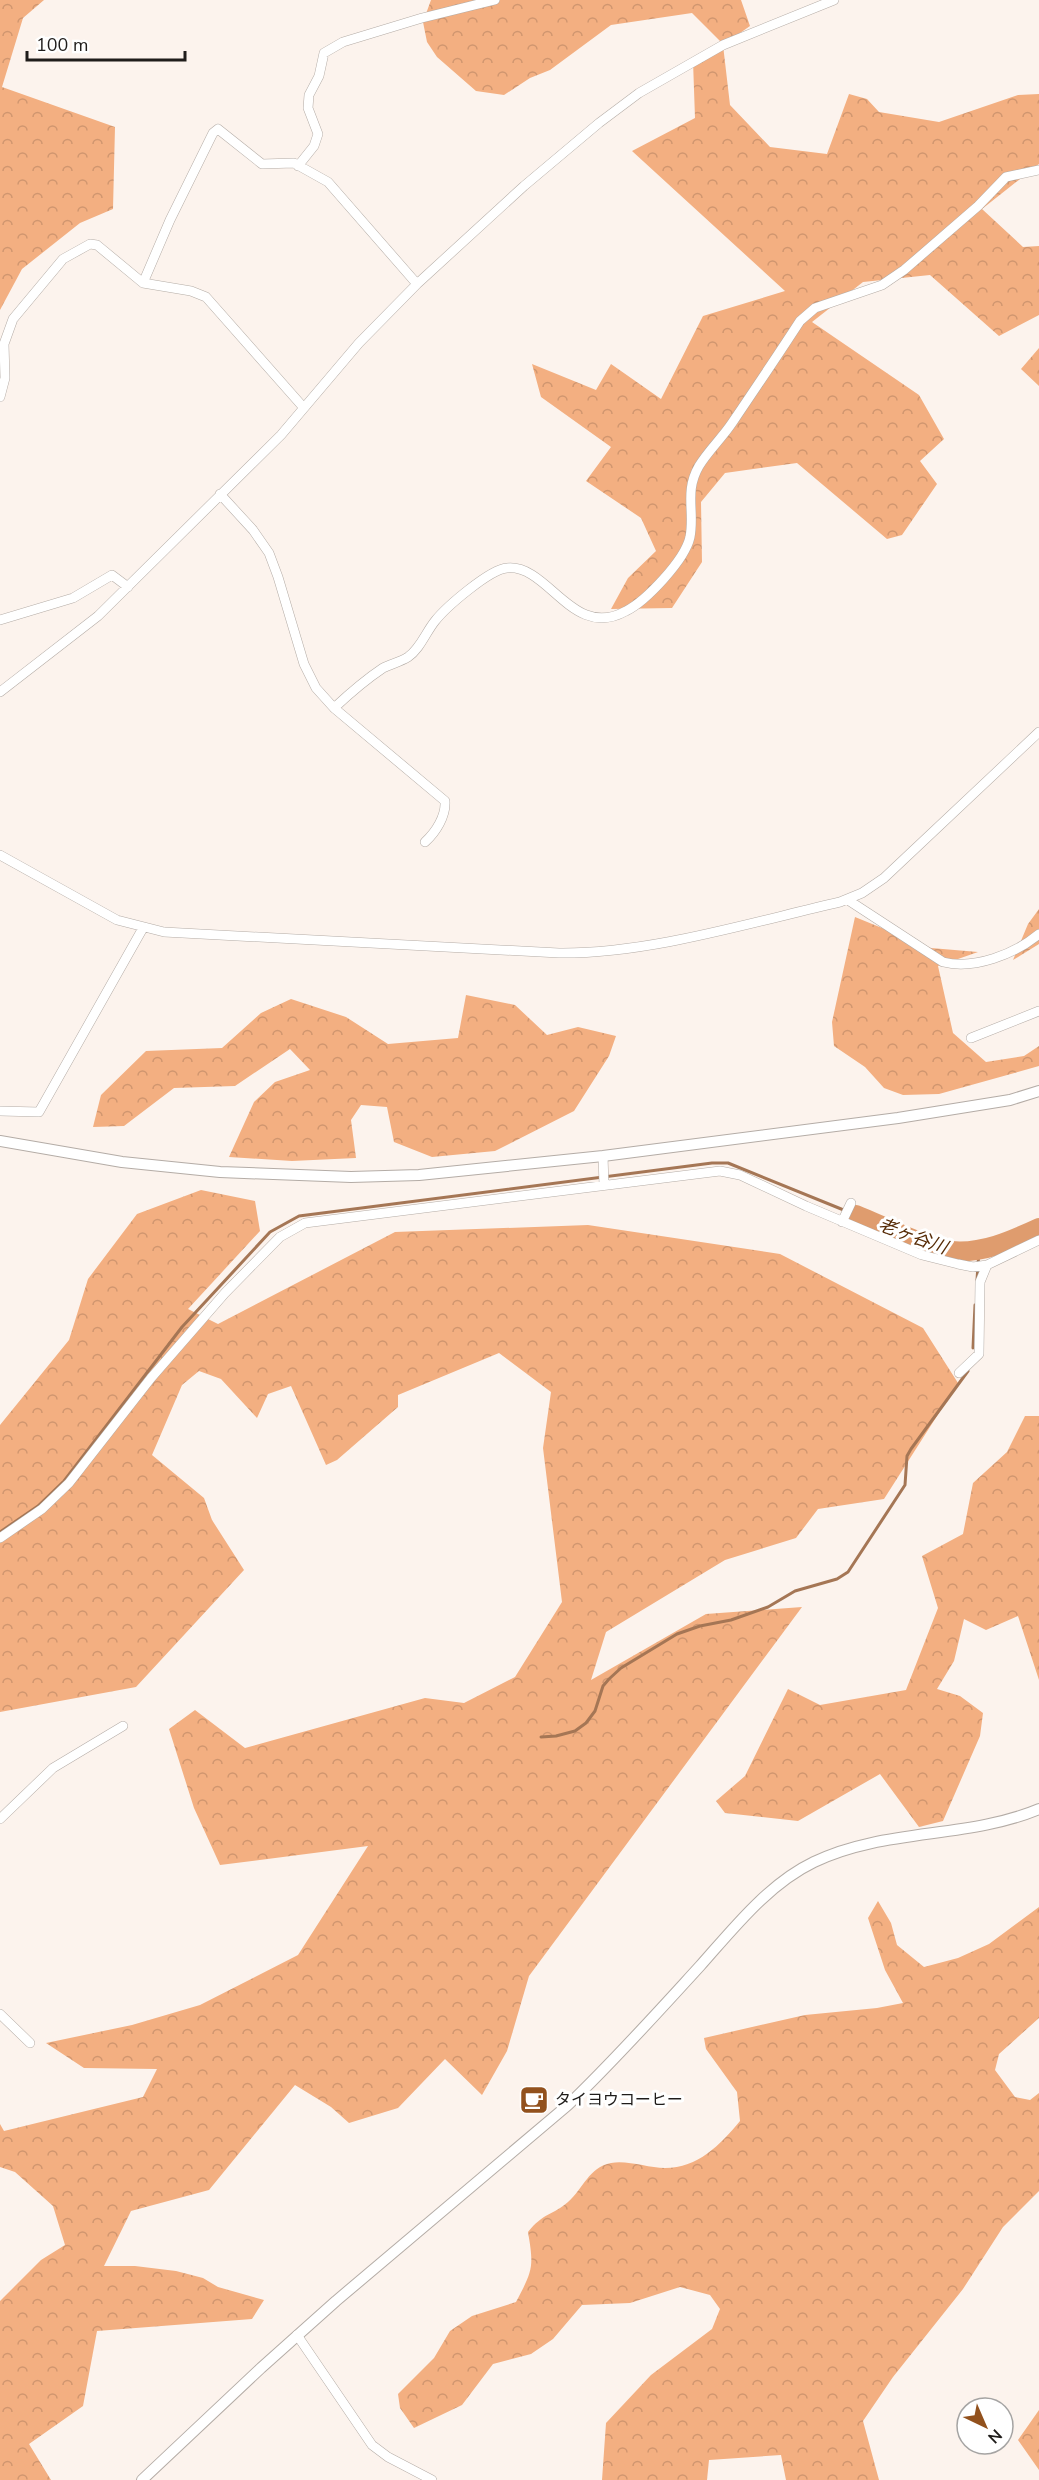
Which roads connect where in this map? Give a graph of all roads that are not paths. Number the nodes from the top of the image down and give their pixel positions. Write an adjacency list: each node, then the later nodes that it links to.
1 (495, 0): 3 (street)
2 (834, 0): 6 (street)
3 (298, 166): 5 (street); 6 (street)
4 (1039, 170): 13 (street)
5 (143, 283): 7 (street); 8 (street)
6 (417, 284): 8 (street)
7 (0, 397)
8 (304, 408): 9 (street)
9 (220, 494): 10 (street); 13 (street)
10 (128, 587): 11 (street); 12 (street)
11 (0, 620)
12 (0, 692)
13 (334, 708): 15 (street)
14 (1039, 732): 17 (street)
15 (425, 842)
16 (0, 855): 18 (street)
17 (848, 900): 18 (street); 19 (street)
18 (143, 928): 23 (street)
19 (1039, 934)
20 (1039, 1011): 21 (street)
21 (971, 1038)
22 (1039, 1091): 25 (street)
23 (0, 1111)
24 (0, 1141): 25 (street)
25 (604, 1161): 26 (street)
26 (604, 1183): 28 (street); 32 (street)
27 (851, 1203): 28 (street)
28 (842, 1222): 30 (street)
29 (1039, 1240): 30 (street)
30 (981, 1266): 31 (street)
31 (959, 1373)
32 (0, 1538)
33 (123, 1726): 35 (street)
34 (1039, 1809): 38 (street)
35 (0, 1819)
36 (0, 2014): 37 (street)
37 (30, 2043)
38 (297, 2336): 39 (street); 40 (street)
39 (142, 2480)
40 (432, 2480)

